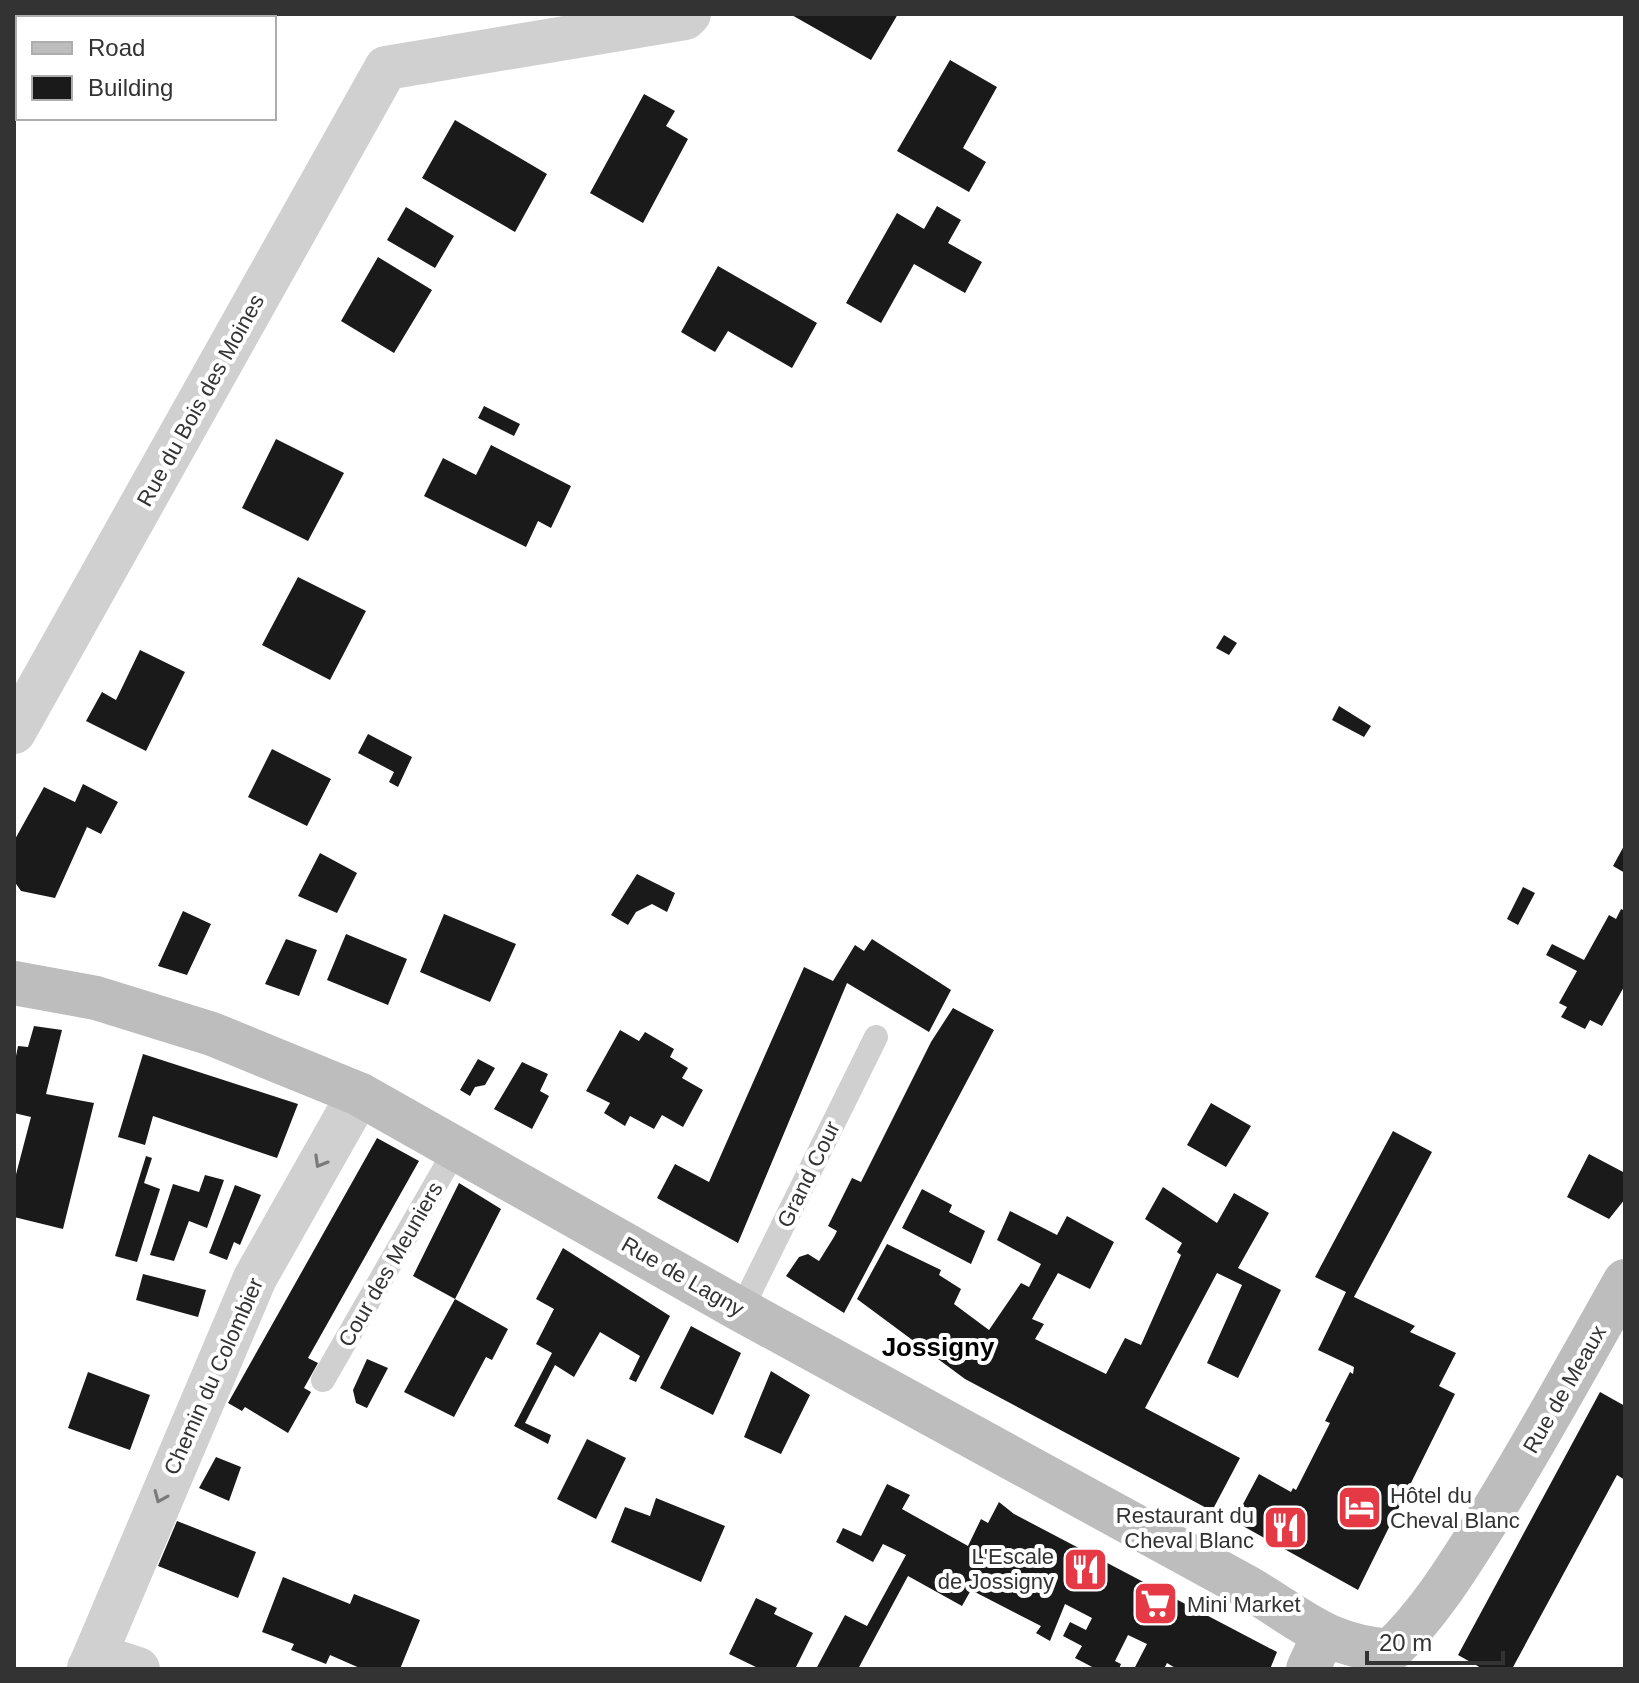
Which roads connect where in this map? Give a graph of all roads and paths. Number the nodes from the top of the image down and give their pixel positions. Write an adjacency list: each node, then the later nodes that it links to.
1 (689, 14): 2 (street, Rue du Bois des Moines)
2 (14, 732)
3 (14, 983): 5 (street, Rue de Lagny)
4 (876, 1037): 8 (lane, Grand Cour)
5 (359, 1094): 6 (street, Rue de Lagny); 12 (street, Chemin du Colombier, one-way to 12)
6 (457, 1147): 8 (street, Rue de Lagny); 9 (lane, Cour des Meuniers)
7 (1625, 1281): 11 (street, Rue de Meaux)
8 (741, 1310): 10 (street, Rue de Lagny)
9 (323, 1380)
10 (1316, 1652): 11 (street, Rue de Lagny)
11 (1398, 1660)
12 (89, 1668): 13 (street)
13 (138, 1669)

